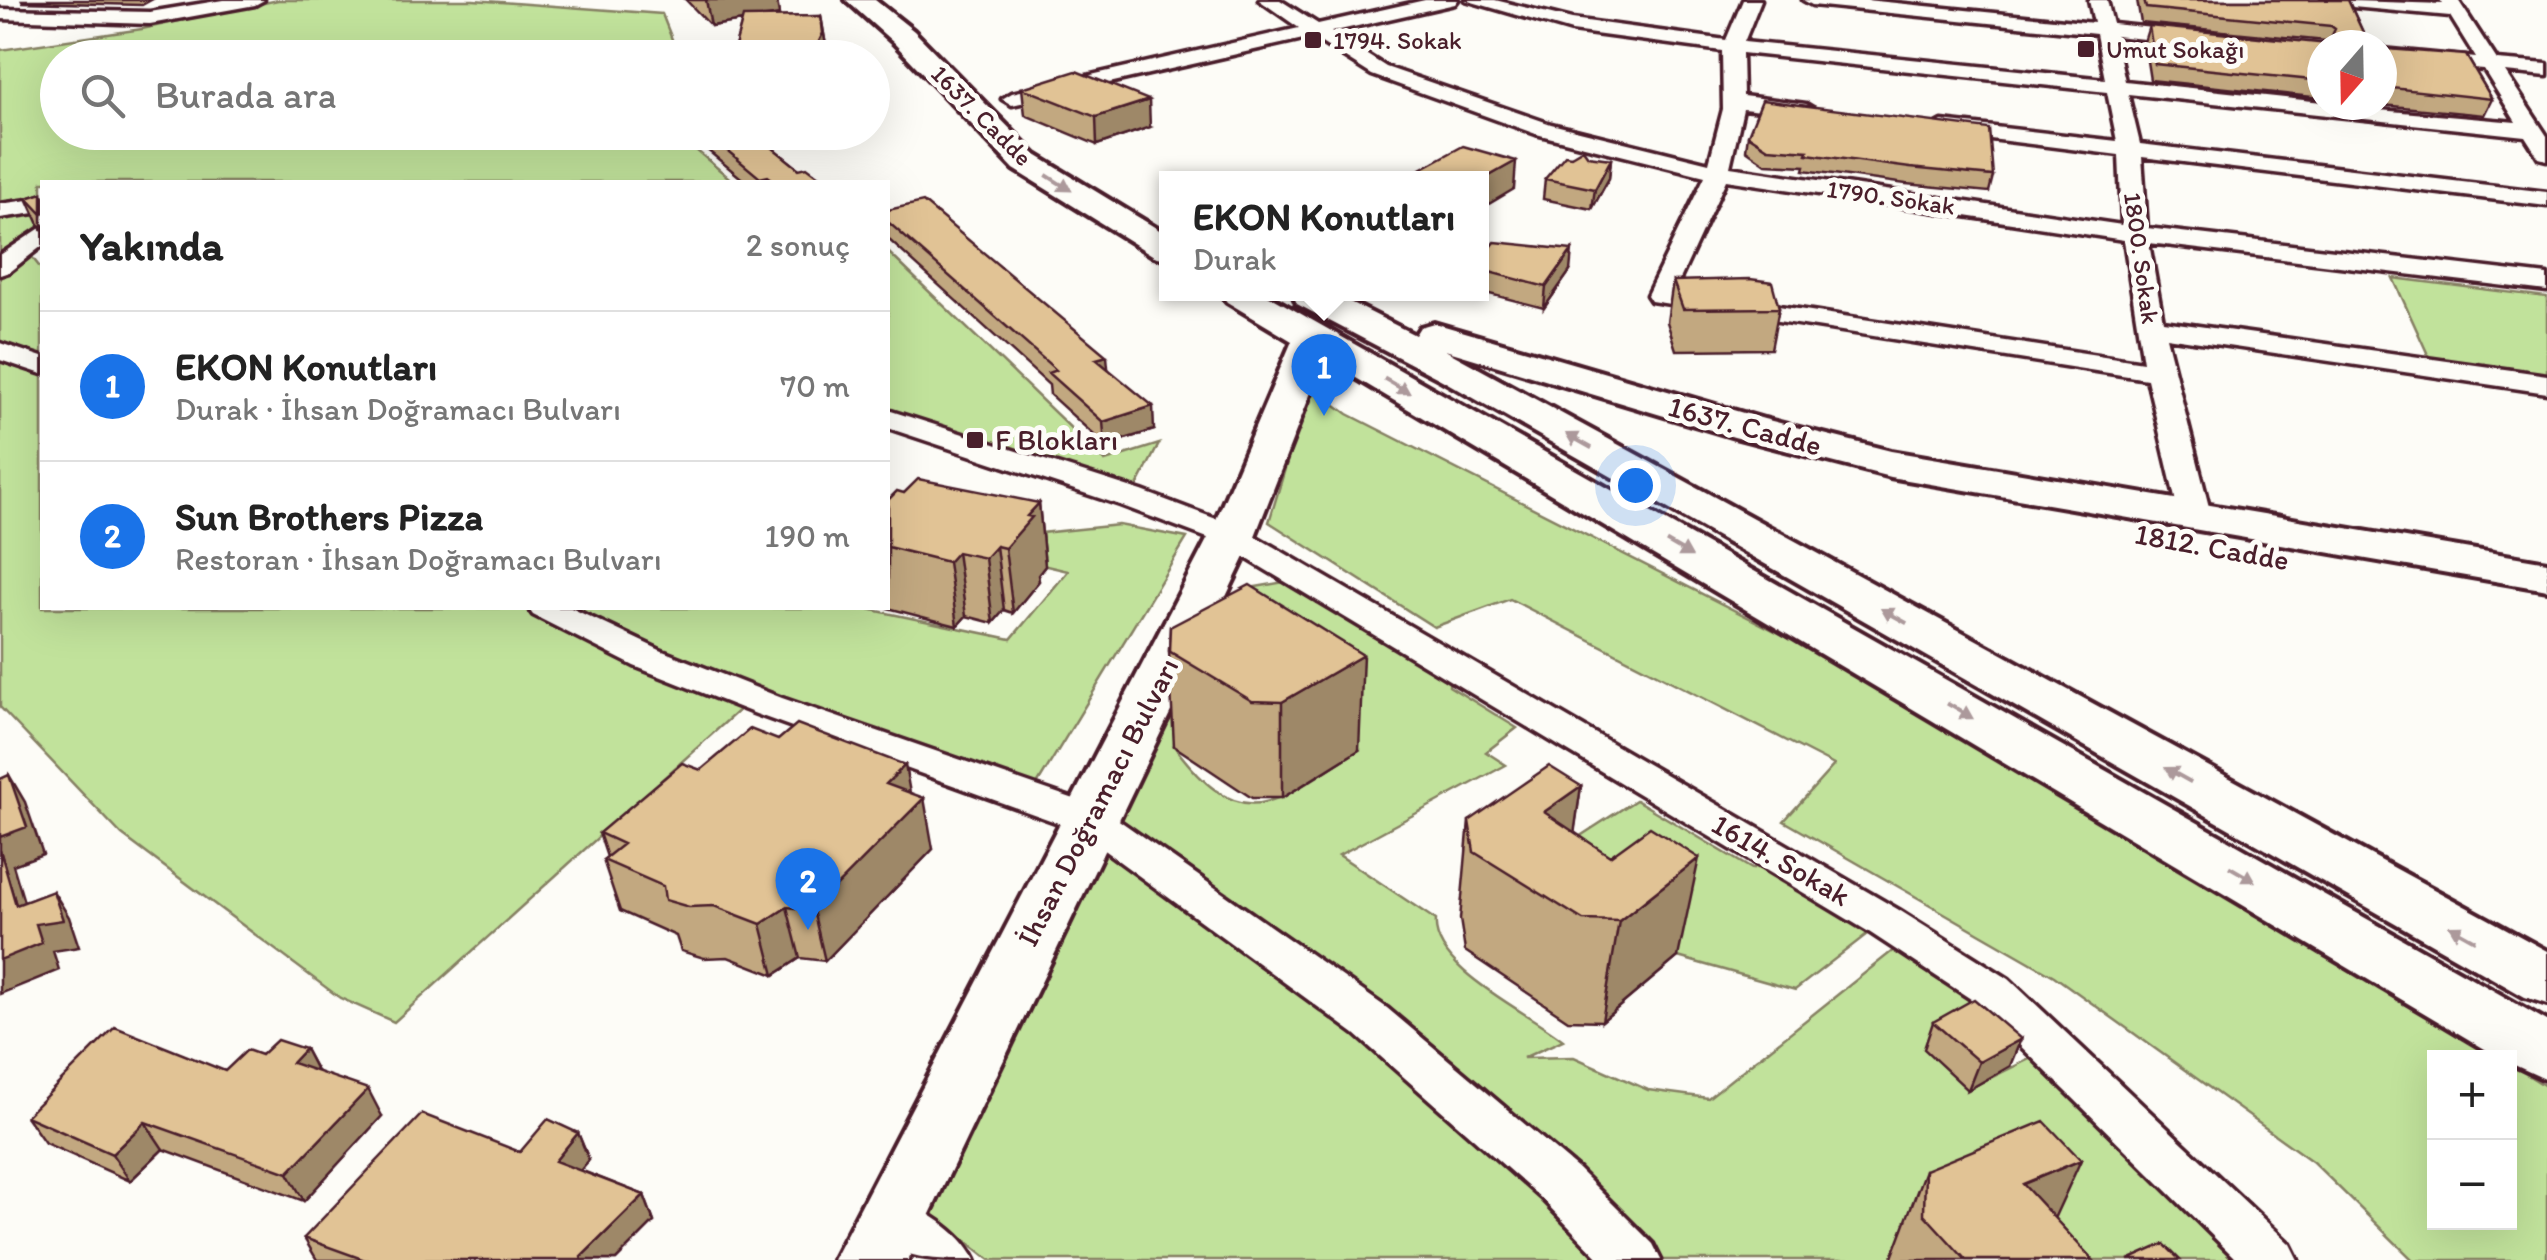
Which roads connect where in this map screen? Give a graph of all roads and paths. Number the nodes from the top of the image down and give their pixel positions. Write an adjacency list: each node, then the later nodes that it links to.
1 (255, 0): 13 (street)
2 (859, 0): 37 (street, 1637. Cadde, one-way to 37)
3 (894, 0): 23 (street, 1637. Cadde)
4 (1268, 0): 14 (street, 1790. Sokak)
5 (1449, 0): 14 (street)
6 (1474, 0): 18 (street)
7 (1752, 0): 18 (street)
8 (1812, 0): 15 (street)
9 (2098, 0): 15 (street, 1800. Sokak)
10 (2332, 0): 11 (street)
11 (2453, 6): 20 (street)
12 (0, 14): 13 (street)
13 (150, 18): 16 (street)
14 (1312, 30): 23 (street); 31 (street, 1790. Sokak)
15 (2107, 31): 17 (street); 22 (street, 1800. Sokak)
16 (56, 38)
17 (2205, 40)
18 (1732, 47): 22 (street); 24 (street)
19 (2397, 56): 20 (street)
20 (2494, 65): 21 (street); 28 (street)
21 (2547, 70)
22 (2118, 88): 28 (street); 29 (street, 1800. Sokak)
23 (1012, 99): 26 (street, 1637. Cadde)
24 (1732, 100): 25 (street); 31 (street)
25 (1826, 112)
26 (1033, 123)
27 (1921, 124): 29 (street)
28 (2532, 130): 30 (street)
29 (2130, 150): 32 (street); 35 (street, 1800. Sokak)
30 (2547, 153)
31 (1718, 172): 35 (street, 1790. Sokak); 45 (street)
32 (2547, 198)
33 (40, 205): 34 (street)
34 (0, 211)
35 (2135, 234): 39 (street, 1790. Sokak); 42 (street, 1800. Sokak)
36 (40, 236): 38 (street)
37 (1159, 244)
38 (0, 266)
39 (2547, 283)
40 (1272, 301): 41 (street, 1637. Cadde)
41 (1309, 309): 49 (street, 1637. Cadde); 50 (street, İhsan Doğramacı Bulvarı); 55 (street, one-way to 41); 56 (street, one-way to 56)
42 (2151, 327): 45 (street, 1800. Sokak); 46 (street)
43 (0, 351): 44 (street)
44 (40, 365)
45 (2159, 372): 49 (street, 1800. Sokak)
46 (2547, 384)
47 (890, 420): 50 (street, 1614. Sokak)
48 (1876, 487): 49 (street, 1812. Cadde)
49 (2198, 530): 51 (street, 1812. Cadde); 52 (street, 1812. Cadde)
50 (1232, 536): 54 (street, İhsan Doğramacı Bulvarı); 60 (street, 1614. Sokak)
51 (2547, 576)
52 (2547, 604)
53 (550, 610): 54 (street)
54 (1088, 819): 57 (street, İhsan Doğramacı Bulvarı); 59 (street)
55 (2547, 980)
56 (2547, 1053)
57 (881, 1239): 58 (street)
58 (949, 1260)
59 (1634, 1260)
60 (2272, 1260)

